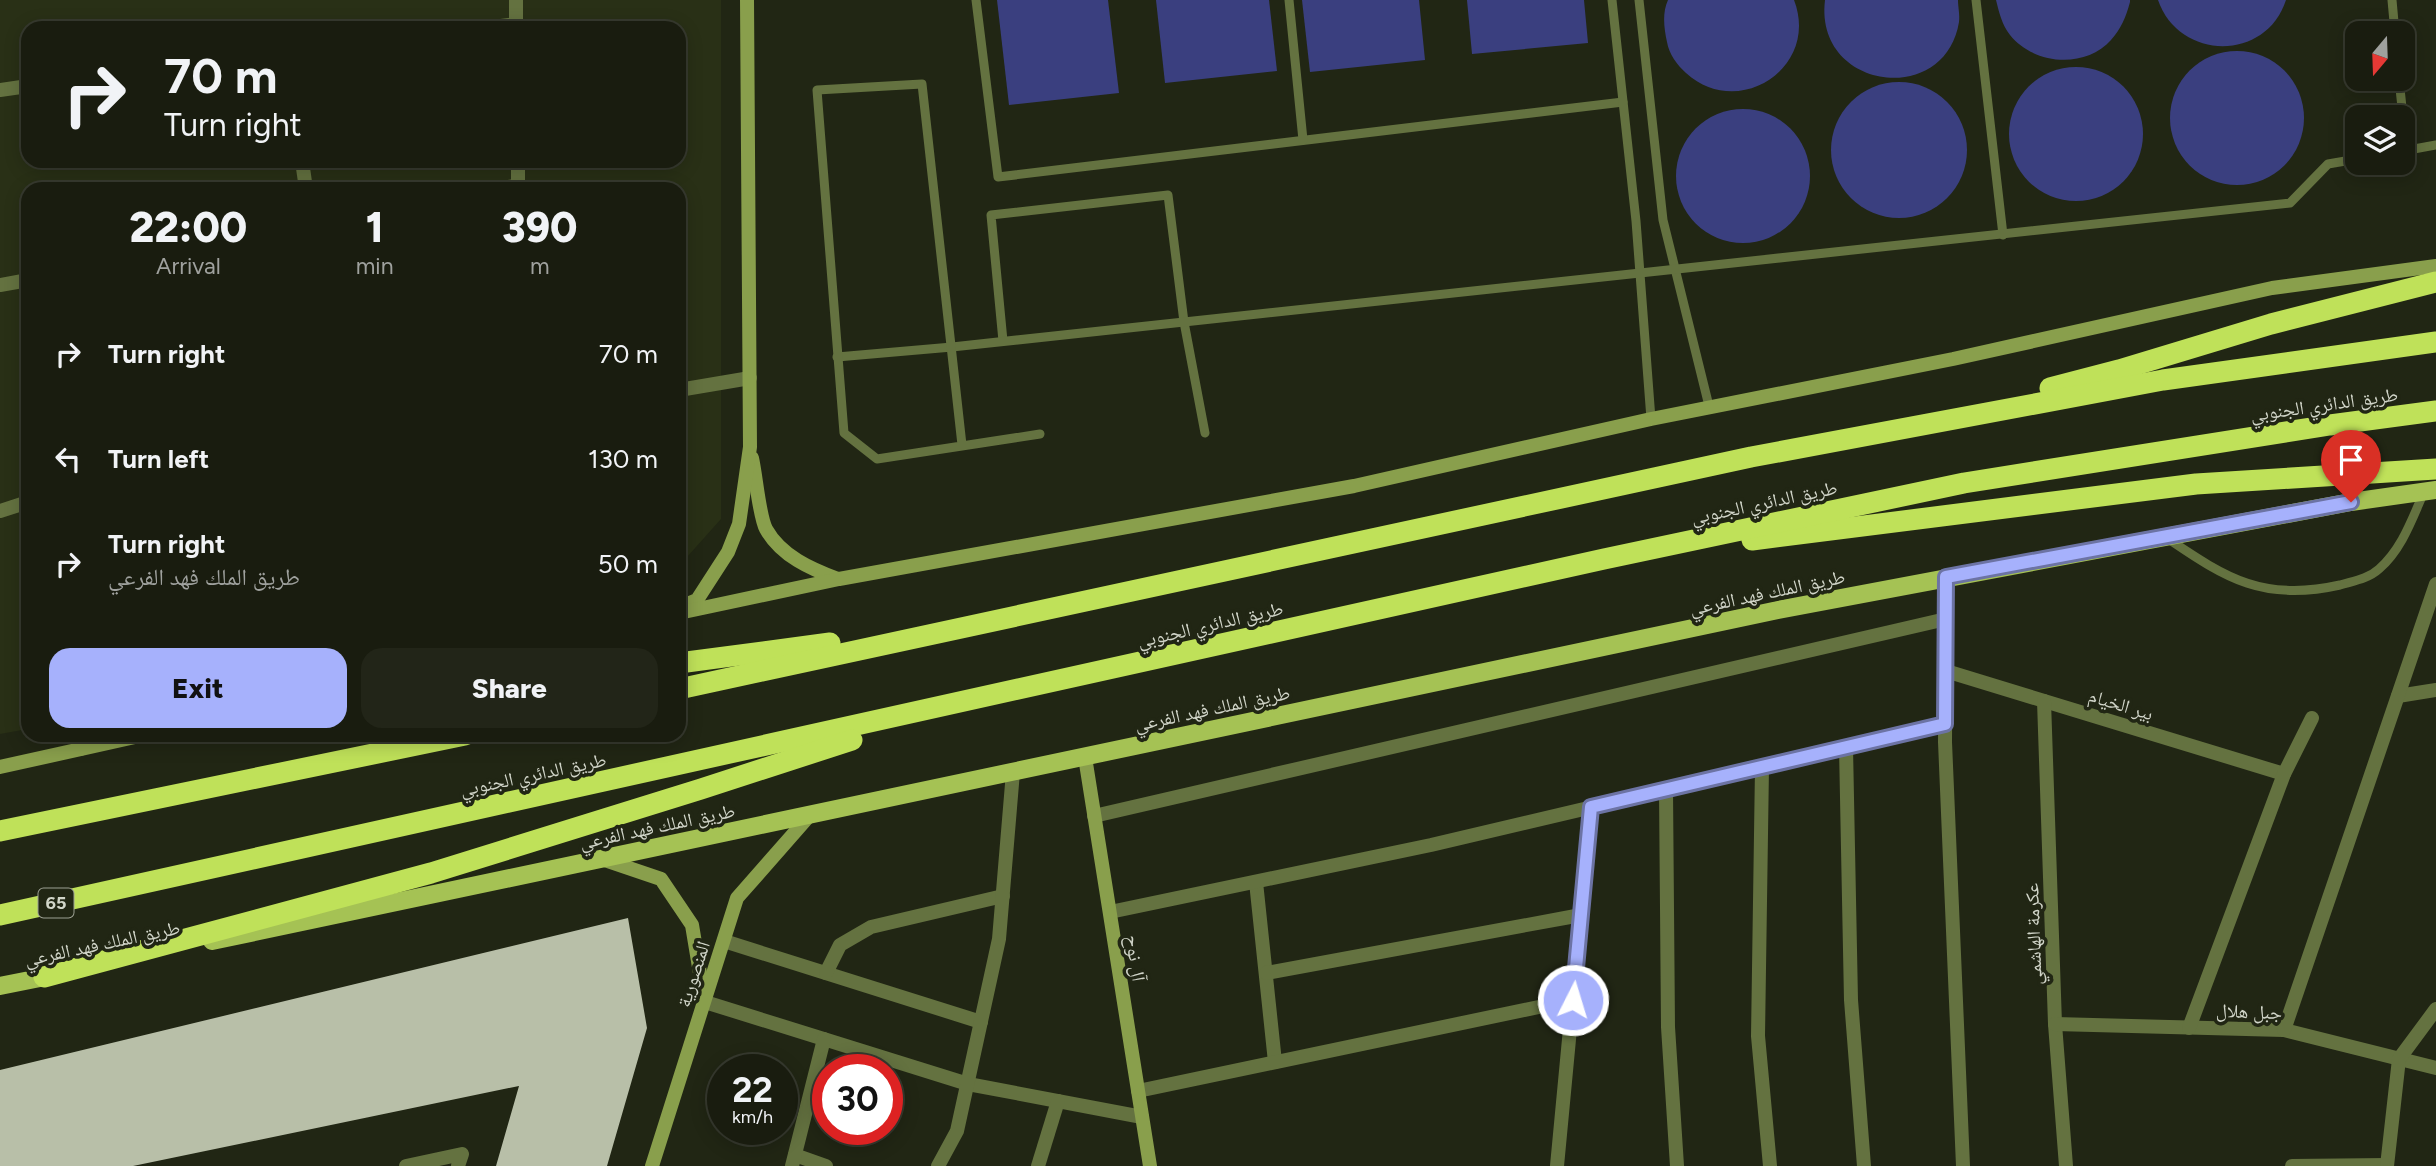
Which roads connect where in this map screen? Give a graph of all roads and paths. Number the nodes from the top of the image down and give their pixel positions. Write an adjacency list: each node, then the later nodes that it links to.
1 (516, 0): 9 (street)
2 (747, 0): 30 (main road)
3 (976, 0): 14 (lane)
4 (1289, 0): 14 (lane)
5 (1612, 0): 13 (lane)
6 (1639, 0): 20 (lane)
7 (1976, 0): 18 (lane)
8 (2392, 0): 10 (lane)
9 (516, 21)
10 (2394, 21)
11 (21, 87): 12 (street)
12 (0, 90)
13 (1623, 102): 14 (lane); 21 (lane)
14 (1303, 140)
15 (2436, 145): 16 (lane)
16 (2415, 149)
17 (2345, 161): 18 (lane)
18 (2003, 235): 20 (lane)
19 (2436, 266): 32 (main road)
20 (1676, 270): 21 (lane); 32 (lane)
21 (1639, 273): 25 (lane); 34 (lane)
22 (21, 281): 24 (street)
23 (2436, 282): 37 (highway)
24 (0, 285)
25 (1184, 322): 26 (lane); 26 (lane); 35 (lane)
26 (1003, 341): 28 (lane)
27 (2436, 342): 37 (highway)
28 (952, 347): 29 (lane); 29 (lane); 38 (lane)
29 (837, 356): 38 (lane)
30 (750, 378): 31 (street); 39 (main road)
31 (686, 389)
32 (1709, 406): 34 (main road)
33 (2436, 411): 45 (highway, طريق الدائري الجنوبي)
34 (1651, 419): 47 (main road)
35 (1205, 433)
36 (1040, 434): 38 (lane)
37 (1873, 434): 51 (highway)
38 (962, 445)
39 (750, 447): 47 (main road); 49 (main road)
40 (2436, 469): 45 (highway)
41 (2430, 491): 44 (main road, طريق الملك فهد الفرعي); 44 (lane)
42 (21, 504): 43 (street)
43 (0, 511)
44 (2164, 536): 46 (main road, طريق الملك فهد الفرعي)
45 (1604, 559): 59 (highway, طريق الدائري الجنوبي)
46 (1946, 577): 52 (street); 65 (main road, طريق الملك فهد الفرعي)
47 (839, 579): 50 (main road)
48 (2436, 584): 57 (street)
49 (686, 604)
50 (686, 612)
51 (1006, 618): 53 (highway); 55 (highway)
52 (1947, 619): 54 (street); 73 (street)
53 (686, 662)
54 (1946, 671): 58 (street, بير الخيام); 61 (street)
55 (686, 687)
56 (2436, 690): 57 (street)
57 (2398, 696): 92 (street)
58 (2044, 701): 69 (street, بير الخيام); 90 (street, عكرمة الهاشمي)
59 (962, 703): 79 (highway, طريق الدائري الجنوبي / 65); 84 (highway)
60 (2312, 718): 69 (street)
61 (1945, 724): 64 (street); 114 (street)
62 (80, 742): 66 (main road)
63 (430, 742): 74 (highway)
64 (1846, 747): 67 (street); 113 (street)
65 (1085, 757): 68 (main road, طريق الملك فهد الفرعي); 73 (main road, آل نوح)
66 (0, 767)
67 (1762, 767): 70 (street); 112 (street)
68 (1013, 772): 72 (main road, طريق الملك فهد الفرعي); 77 (street)
69 (2284, 775): 91 (street)
70 (1667, 790): 71 (street); 111 (street)
71 (1591, 807): 76 (street); 80 (street)
72 (810, 815): 75 (main road, طريق الملك فهد الفرعي); 81 (main road, المنصورية)
73 (1094, 816): 78 (main road, آل نوح)
74 (0, 831)
75 (602, 859): 84 (main road, طريق الملك فهد الفرعي); 87 (main road)
76 (1256, 882): 78 (street); 83 (street)
77 (1003, 895): 82 (street); 89 (street)
78 (1110, 912): 98 (main road, آل نوح)
79 (0, 915)
80 (1581, 915): 83 (street); 86 (street)
81 (724, 941): 82 (street); 87 (main road, المنصورية)
82 (827, 973): 89 (street)
83 (1266, 973): 95 (street)
84 (44, 977): 85 (main road, طريق الملك فهد الفرعي)
85 (0, 986)
86 (1573, 1000): 95 (street); 110 (street)
87 (705, 1002): 93 (street); 106 (main road, المنصورية)
88 (2436, 1009): 94 (street)
89 (981, 1022): 97 (street)
90 (2055, 1024): 91 (street, جبل هلال); 115 (street, عكرمة الهاشمي)
91 (2189, 1028): 92 (street, جبل هلال)
92 (2284, 1030): 94 (street, جبل هلال)
93 (824, 1039): 97 (street); 101 (street)
94 (2399, 1059): 96 (street, جبل هلال); 103 (street)
95 (1275, 1062): 98 (street)
96 (2436, 1068)
97 (968, 1084): 99 (street); 108 (street)
98 (1138, 1091): 100 (main road, آل نوح)
99 (1058, 1101): 100 (street); 109 (street)
100 (1142, 1116): 102 (main road, آل نوح)
101 (793, 1161): 107 (street)
102 (1147, 1162)
103 (2387, 1165): 116 (street)
104 (406, 1166): 105 (street)
105 (458, 1166)
106 (652, 1166)
107 (826, 1166)
108 (938, 1166)
109 (1038, 1166)
110 (1557, 1166)
111 (1677, 1166)
112 (1770, 1166)
113 (1864, 1166)
114 (1963, 1166)
115 (2066, 1166)
116 (2292, 1166)

